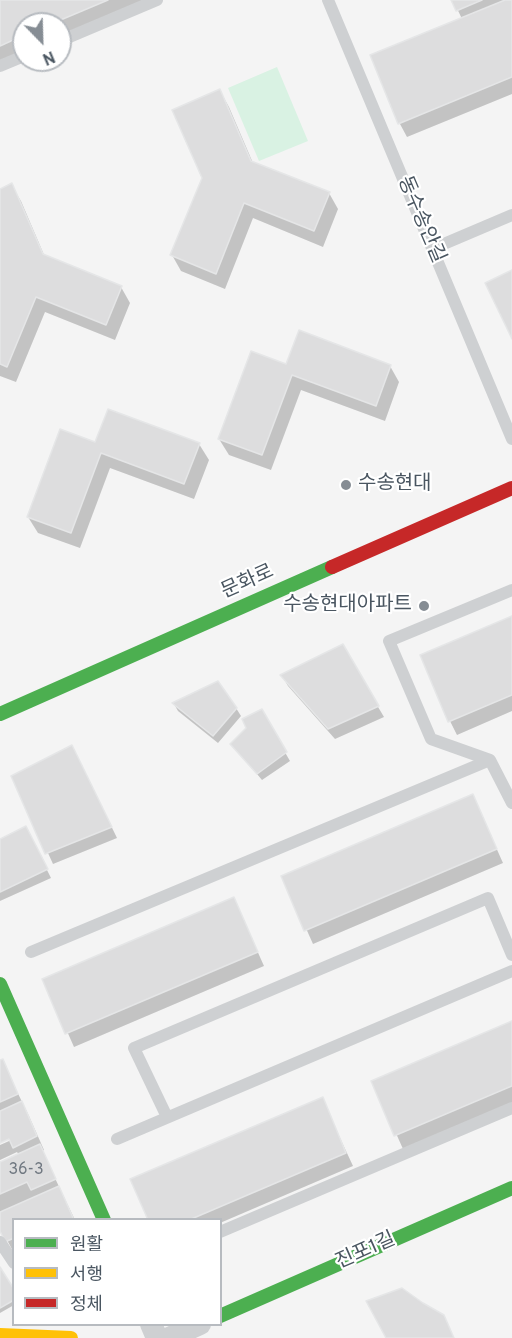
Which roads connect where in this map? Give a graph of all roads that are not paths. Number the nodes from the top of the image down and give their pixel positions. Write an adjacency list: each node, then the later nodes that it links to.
1 (157, 0): 3 (lane)
2 (328, 0): 5 (lane, 동수송안길)
3 (72, 36)
4 (512, 215): 5 (lane)
5 (432, 249): 6 (lane, 동수송안길)
6 (512, 439)
7 (512, 488): 9 (street, 문화로)
8 (512, 590): 10 (lane)
9 (0, 714)
10 (490, 759): 11 (lane); 12 (lane)
11 (512, 803)
12 (31, 952)
13 (512, 955): 18 (lane)
14 (512, 971): 18 (lane)
15 (0, 984): 16 (street)
16 (9, 1029): 21 (street)
17 (512, 1108): 22 (lane)
18 (167, 1117): 19 (lane)
19 (117, 1139)
20 (512, 1188): 25 (street, 진포1길)
21 (103, 1218)
22 (222, 1231)
23 (0, 1242): 24 (lane)
24 (12, 1260)
25 (222, 1315)
26 (196, 1326): 30 (street)
27 (0, 1335): 28 (street)
28 (61, 1338): 29 (street)
29 (70, 1338)
30 (169, 1338)

